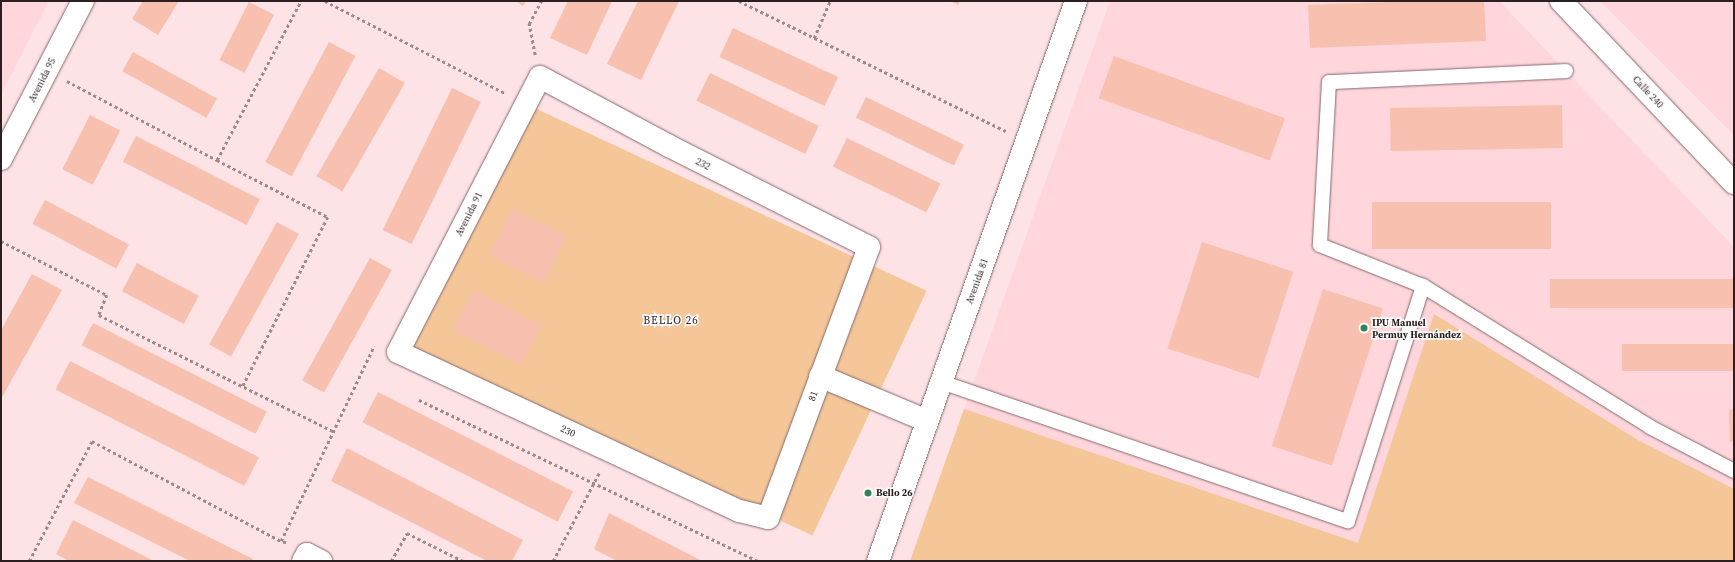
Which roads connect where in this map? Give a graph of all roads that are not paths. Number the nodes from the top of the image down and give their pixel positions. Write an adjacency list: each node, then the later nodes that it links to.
1 (83, 1): 6 (street, Avenida 95)
2 (1076, 1): 12 (street, Avenida 81)
3 (1561, 1): 7 (street, Calle 240)
4 (1566, 72): 9 (lane)
5 (540, 77): 8 (street, 232); 10 (street, Avenida 91)
6 (1, 159)
7 (1734, 183)
8 (869, 247): 11 (street, 81)
9 (1423, 286): 12 (lane); 14 (lane)
10 (398, 352): 15 (street, 230)
11 (820, 376): 13 (street); 15 (street, 81)
12 (941, 382): 13 (street, Avenida 81)
13 (928, 421): 16 (street, Avenida 81)
14 (1734, 470)
15 (739, 511)
16 (878, 561)

